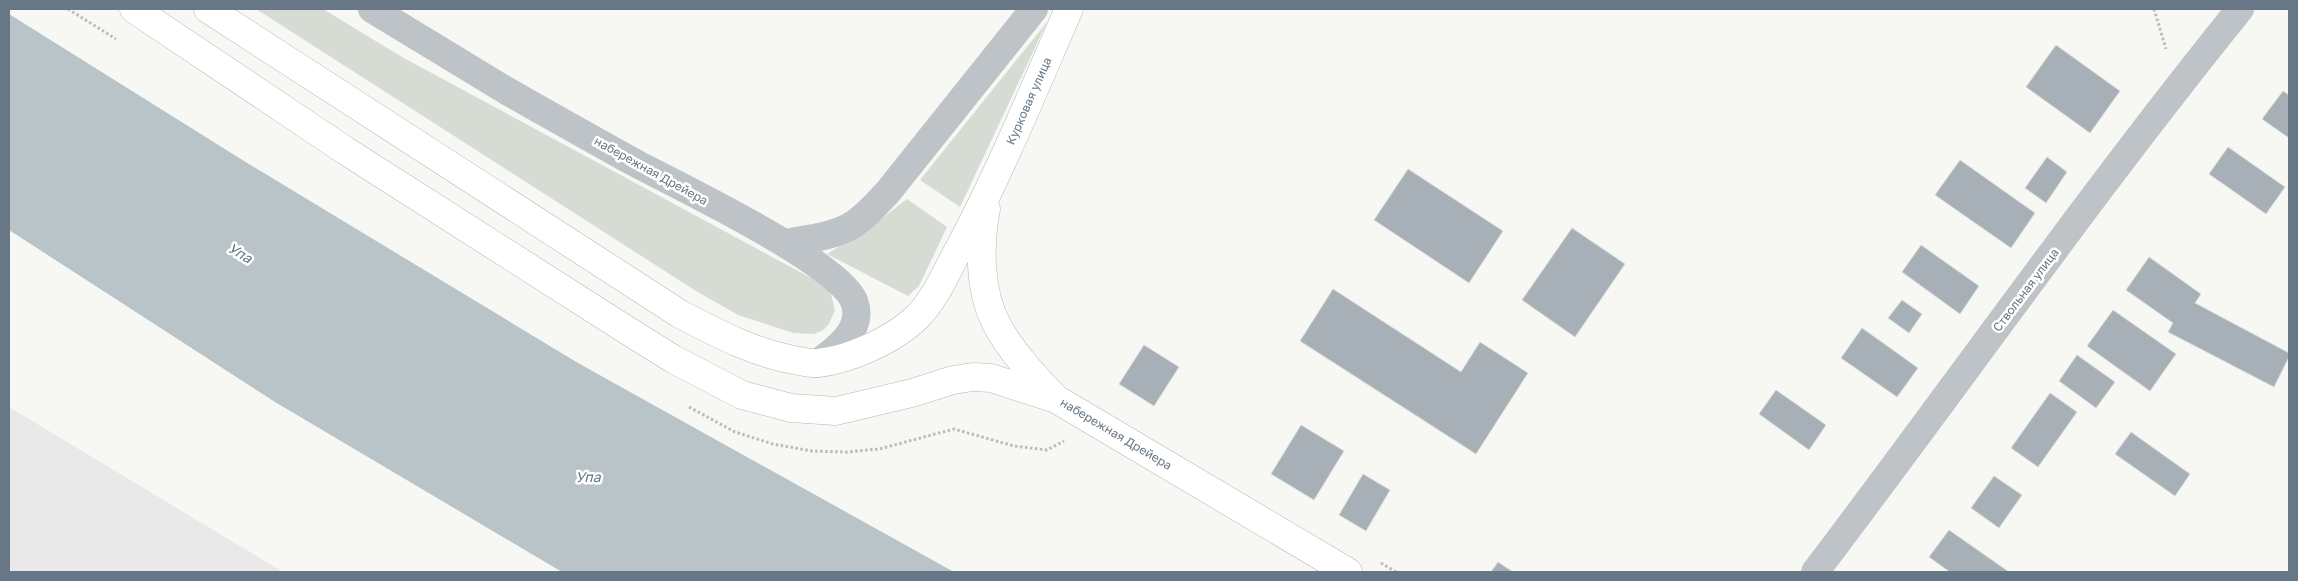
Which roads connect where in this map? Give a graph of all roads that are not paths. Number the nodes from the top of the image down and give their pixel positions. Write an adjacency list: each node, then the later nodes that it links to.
1 (134, 9): 10 (main road)
2 (208, 9): 9 (main road)
3 (372, 9): 8 (street, набережная Дрейера)
4 (1034, 9): 8 (street)
5 (1069, 9): 7 (main road, Курковая улица)
6 (2240, 9): 12 (street, Ствольная улица)
7 (989, 193): 9 (main road); 10 (main road, набережная Дрейера)
8 (785, 243): 9 (street, набережная Дрейера)
9 (816, 364)
10 (1056, 399): 11 (main road, набережная Дрейера)
11 (1348, 572)
12 (1815, 572)

